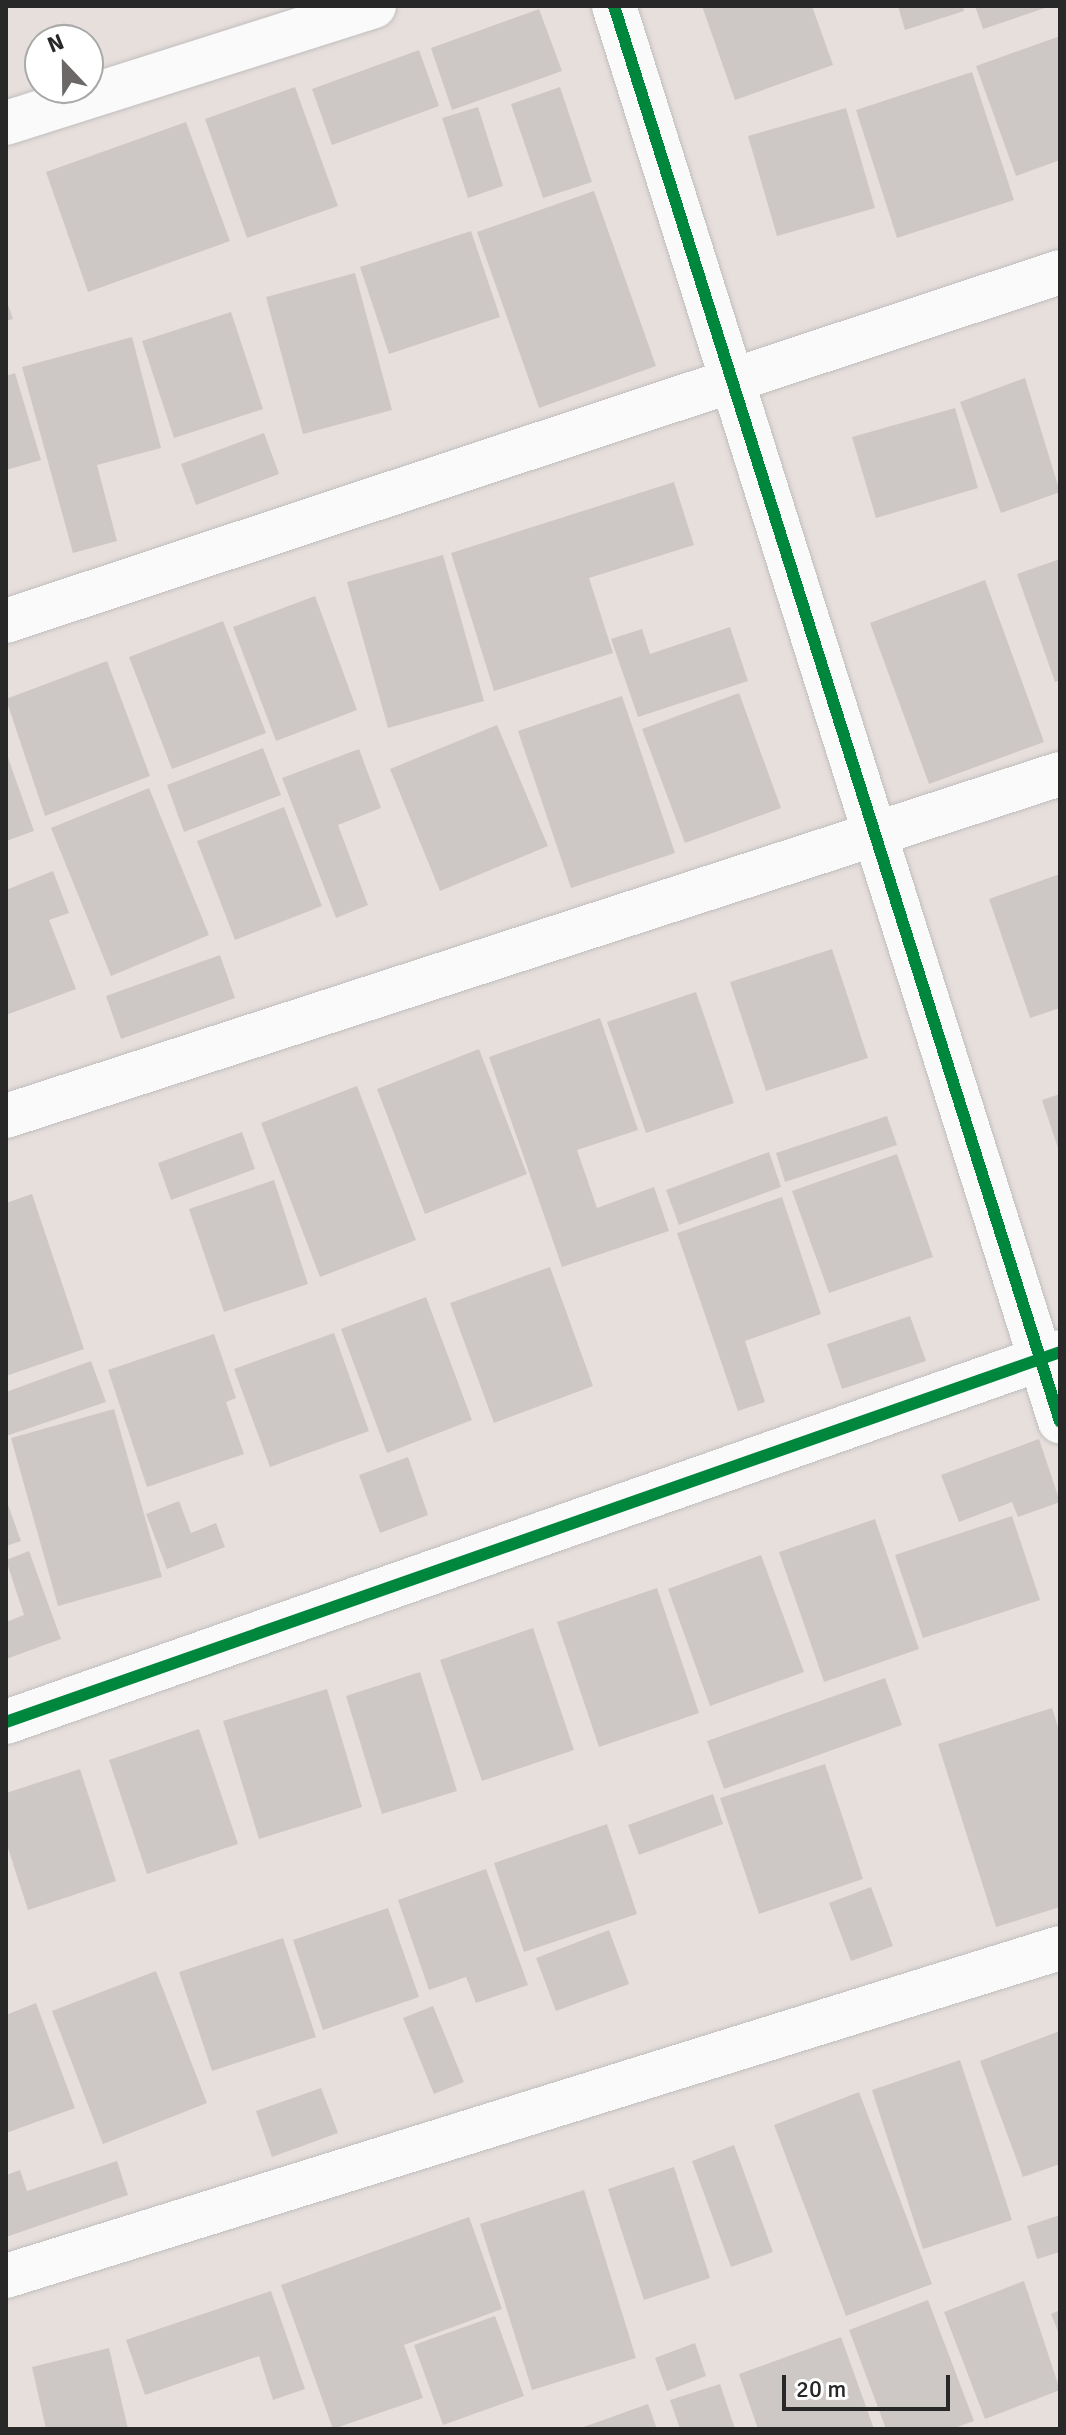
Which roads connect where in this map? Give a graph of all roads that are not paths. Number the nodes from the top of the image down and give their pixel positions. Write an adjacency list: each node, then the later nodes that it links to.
1 (374, 6): 3 (street)
2 (614, 6): 5 (street)
3 (6, 123)
4 (1060, 272): 5 (street)
5 (732, 378): 6 (street); 8 (street)
6 (6, 621)
7 (1060, 774): 8 (street)
8 (875, 834): 9 (street); 10 (street)
9 (6, 1116)
10 (1050, 1355): 11 (street); 12 (street)
11 (1060, 1421)
12 (6, 1722)
13 (1060, 1948): 14 (street)
14 (6, 2276)

